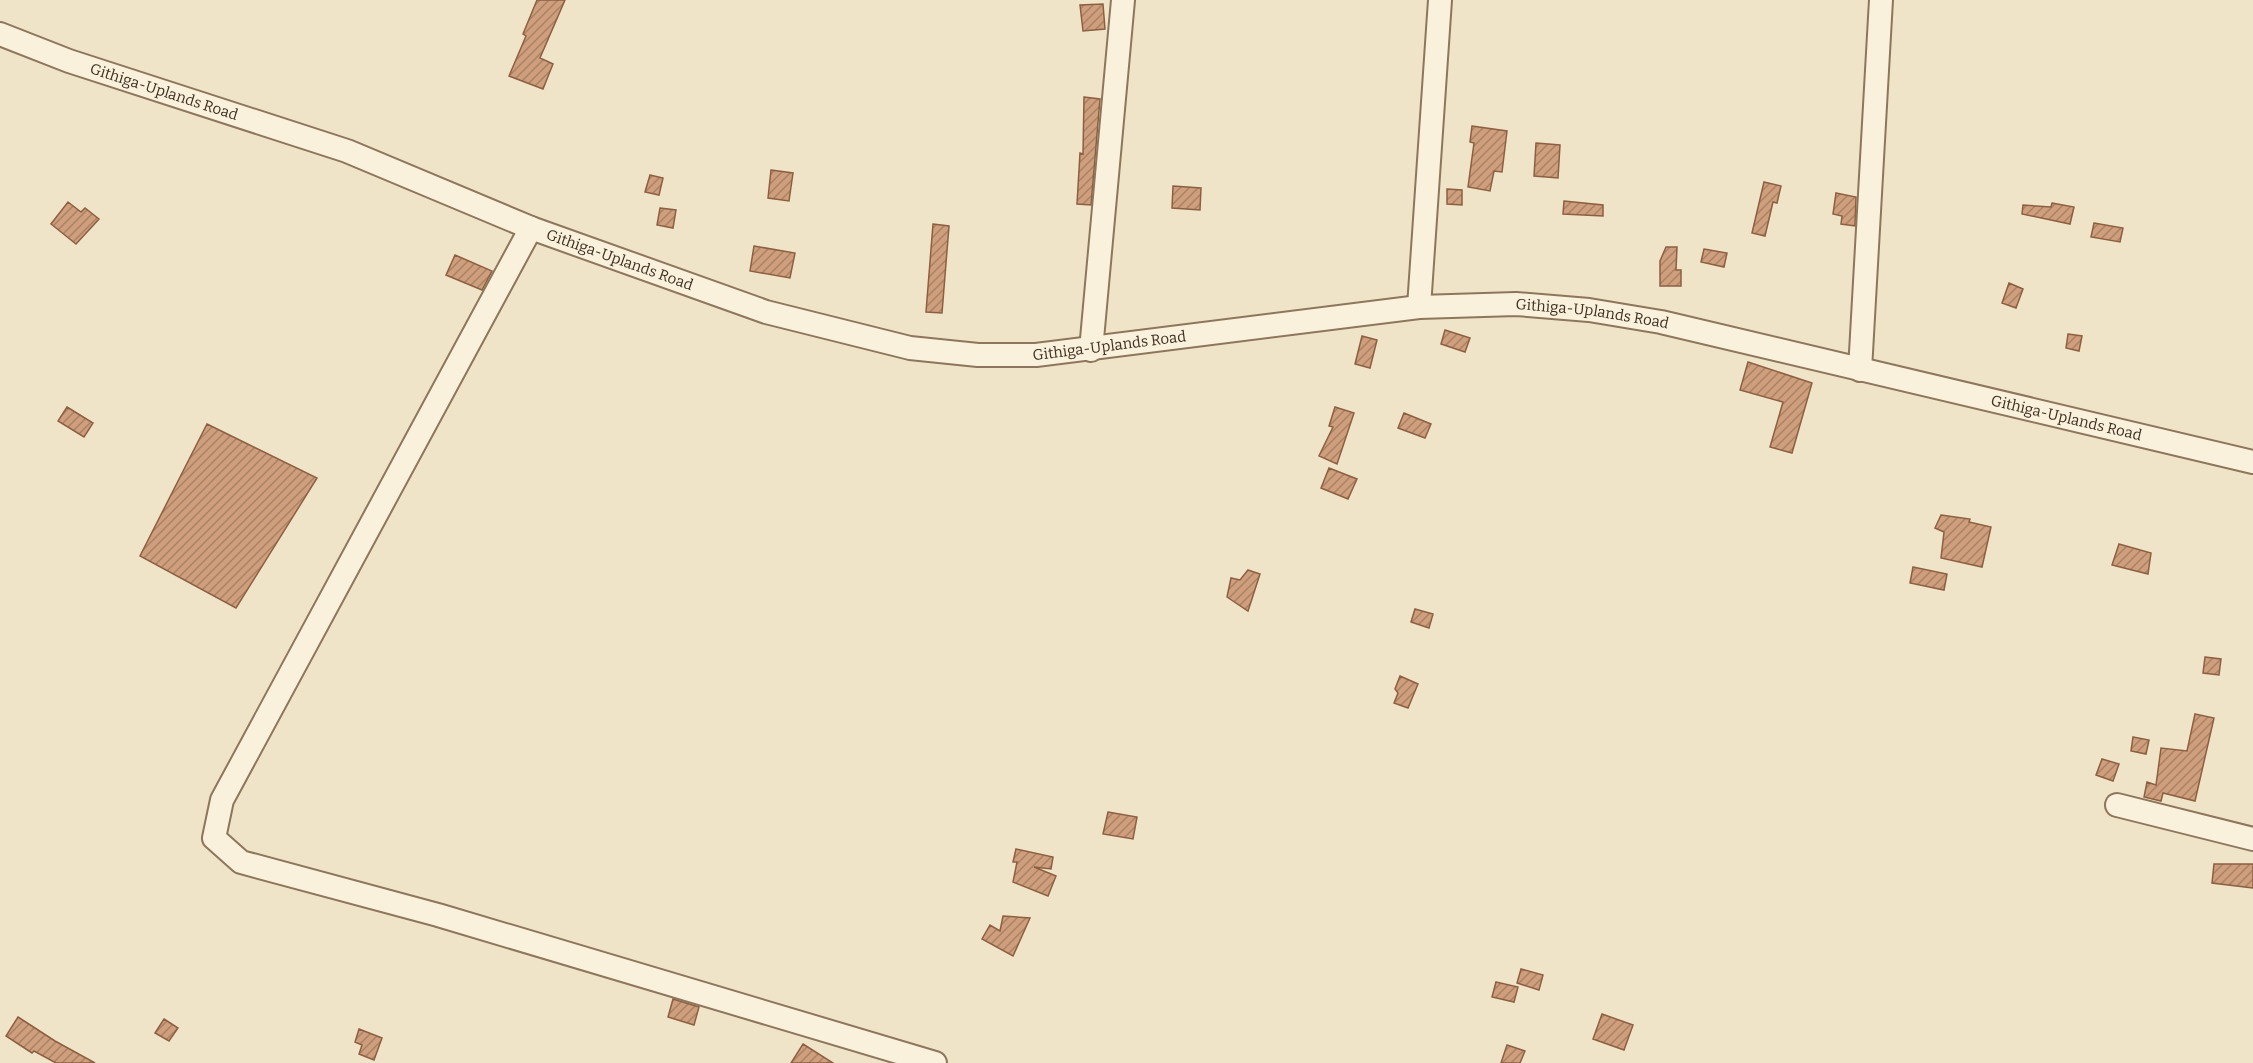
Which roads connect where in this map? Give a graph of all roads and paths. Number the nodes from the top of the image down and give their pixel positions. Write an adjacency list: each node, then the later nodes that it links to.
1 (1123, 0): 7 (street)
2 (1440, 0): 6 (street)
3 (1881, 0): 8 (street)
4 (0, 34): 5 (street, Githiga-Uplands Road)
5 (531, 228): 7 (street, Githiga-Uplands Road); 12 (street)
6 (1419, 307): 7 (street, Githiga-Uplands Road); 8 (street, Githiga-Uplands Road)
7 (1091, 350)
8 (1860, 370): 9 (street, Githiga-Uplands Road)
9 (2253, 462)
10 (2117, 805): 11 (street)
11 (2253, 840)
12 (936, 1063)

